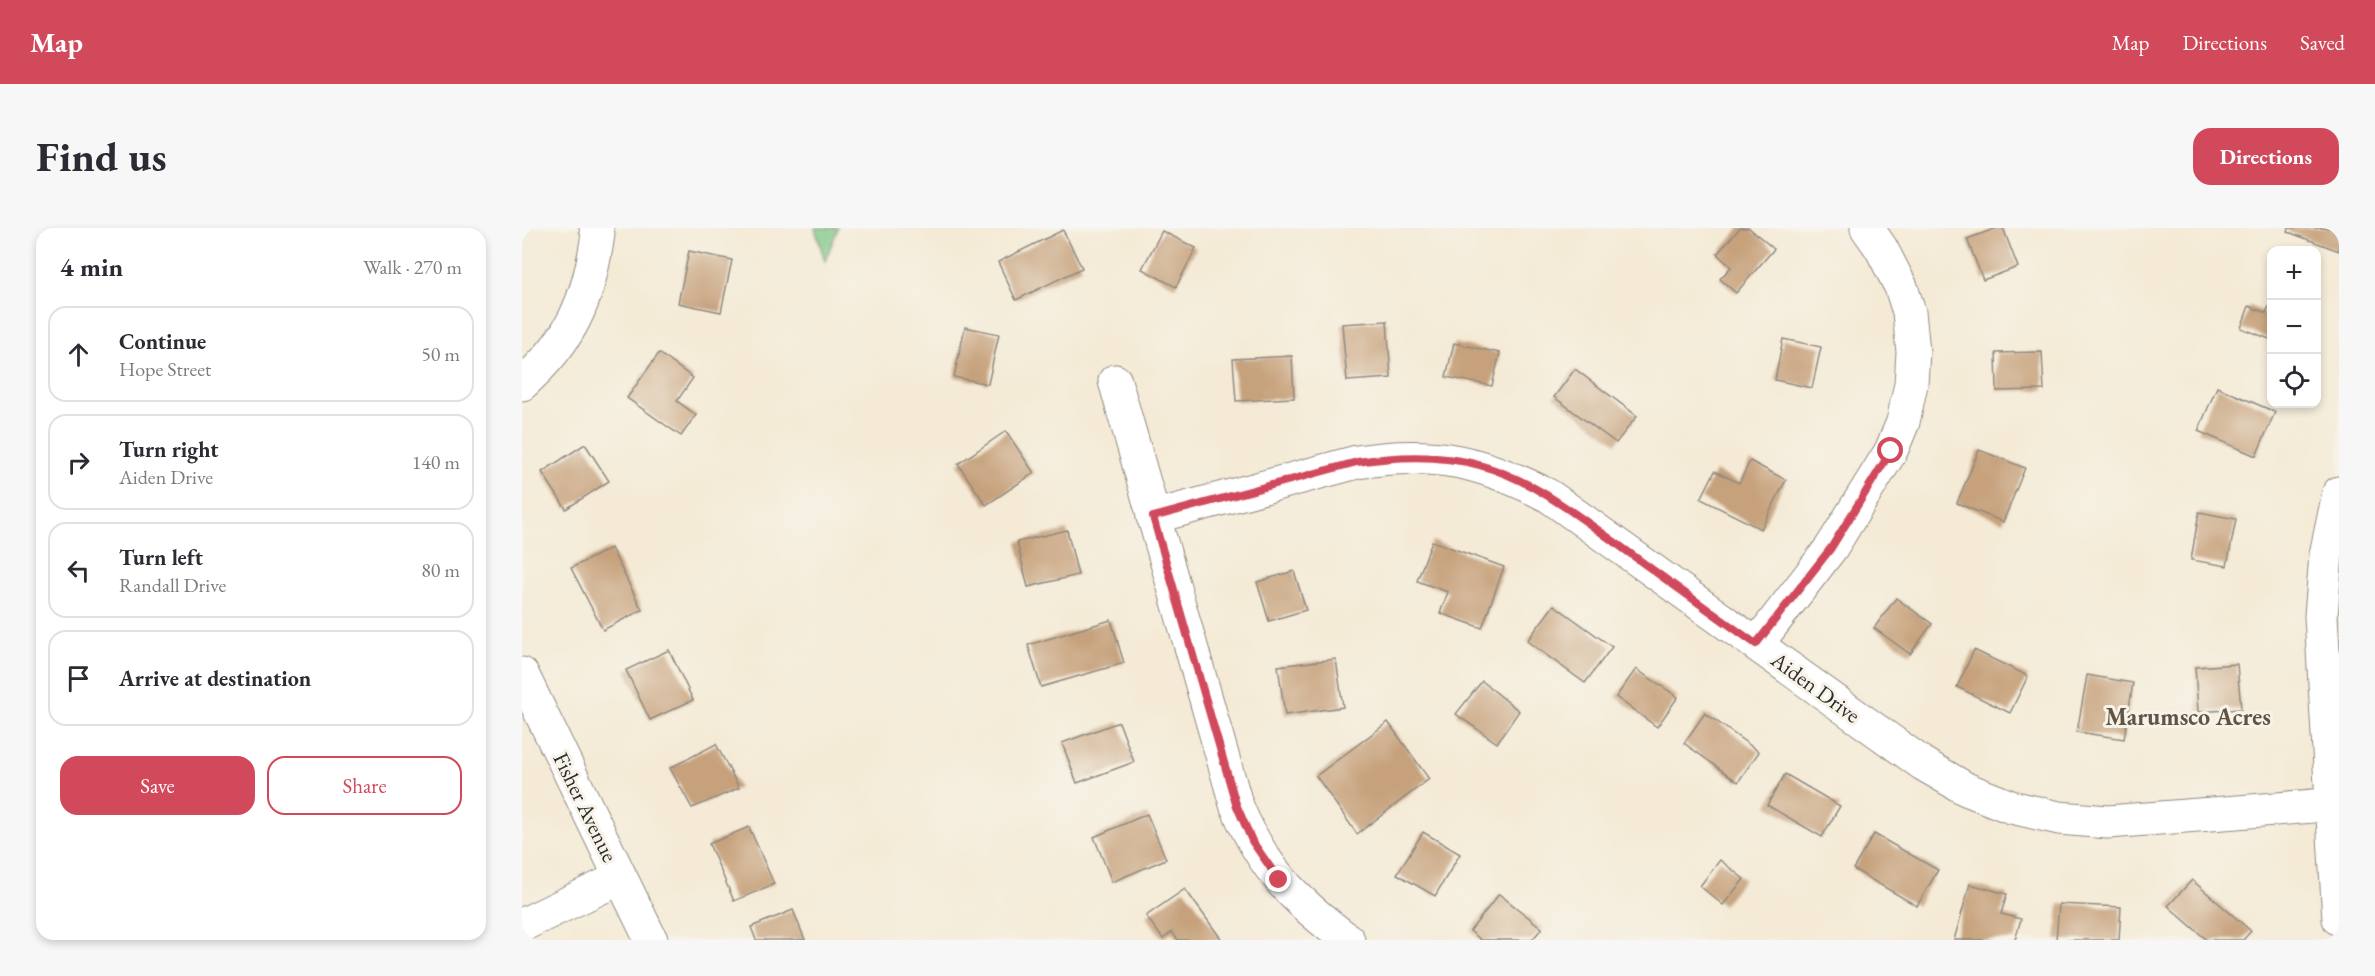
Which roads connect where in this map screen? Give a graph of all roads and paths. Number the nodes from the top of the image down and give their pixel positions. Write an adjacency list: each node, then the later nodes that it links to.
1 (596, 228): 4 (street)
2 (1867, 228): 7 (street)
3 (1115, 381): 6 (street)
4 (522, 384)
5 (2339, 494): 9 (street)
6 (1153, 517): 7 (street, Aiden Drive); 14 (street)
7 (1756, 644): 9 (street, Aiden Drive)
8 (522, 674): 10 (street, Fisher Avenue)
9 (2335, 804): 11 (street)
10 (620, 878): 12 (street); 13 (street, Fisher Avenue)
11 (2339, 919)
12 (522, 925)
13 (651, 940)
14 (1348, 940)

